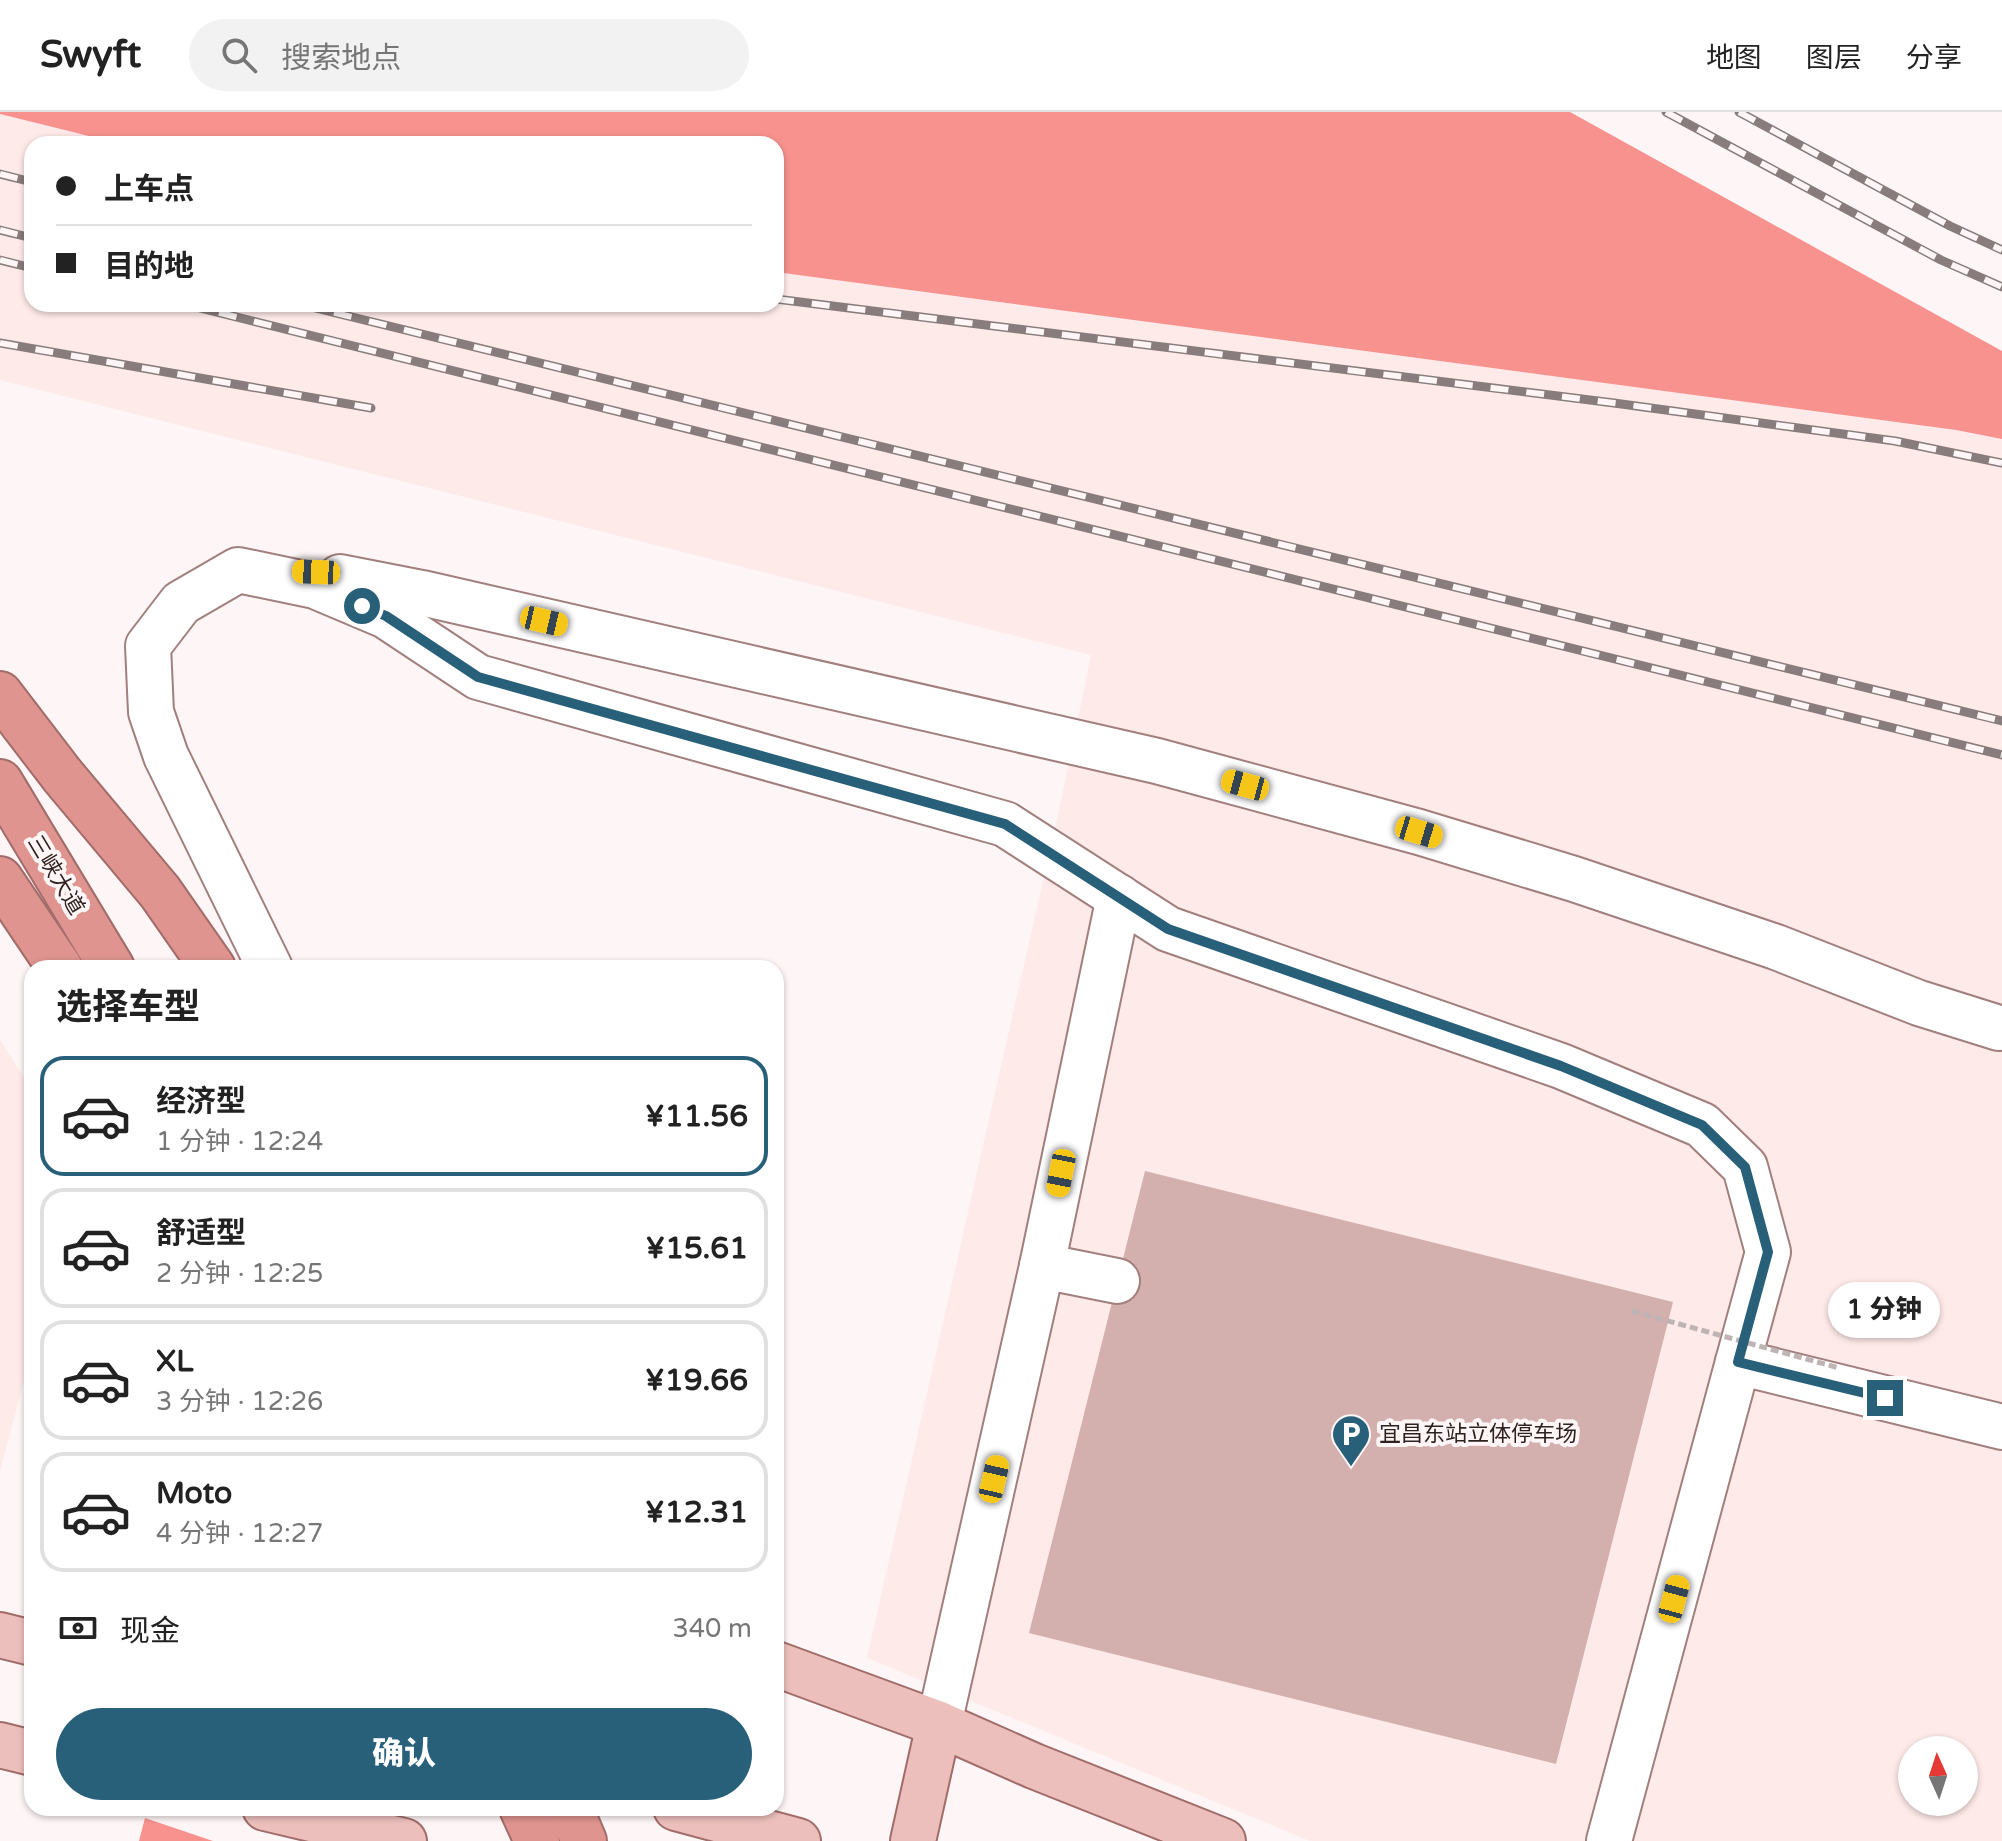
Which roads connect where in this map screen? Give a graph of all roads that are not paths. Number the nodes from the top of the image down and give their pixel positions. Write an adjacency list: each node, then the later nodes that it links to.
1 (238, 570): 5 (street); 9 (street); 10 (street)
2 (0, 694): 8 (highway)
3 (0, 782): 7 (highway, 三峡大道)
4 (0, 879): 6 (highway)
5 (1119, 897): 11 (street); 13 (street)
6 (55, 960)
7 (107, 960)
8 (207, 960)
9 (266, 960)
10 (1999, 1028)
11 (1042, 1266): 12 (street); 18 (street)
12 (1117, 1281)
13 (1738, 1362): 14 (street); 31 (street)
14 (2002, 1427)
15 (0, 1635): 16 (main road)
16 (24, 1641)
17 (784, 1667): 18 (main road)
18 (939, 1724): 29 (main road); 30 (main road)
19 (0, 1745): 20 (main road)
20 (24, 1751)
21 (298, 1816): 25 (main road)
22 (526, 1816): 26 (highway)
23 (573, 1816): 27 (highway)
24 (706, 1816): 28 (main road)
25 (399, 1840)
26 (537, 1841)
27 (584, 1841)
28 (798, 1841)
29 (913, 1841)
30 (1223, 1841)
31 (1609, 1841)

